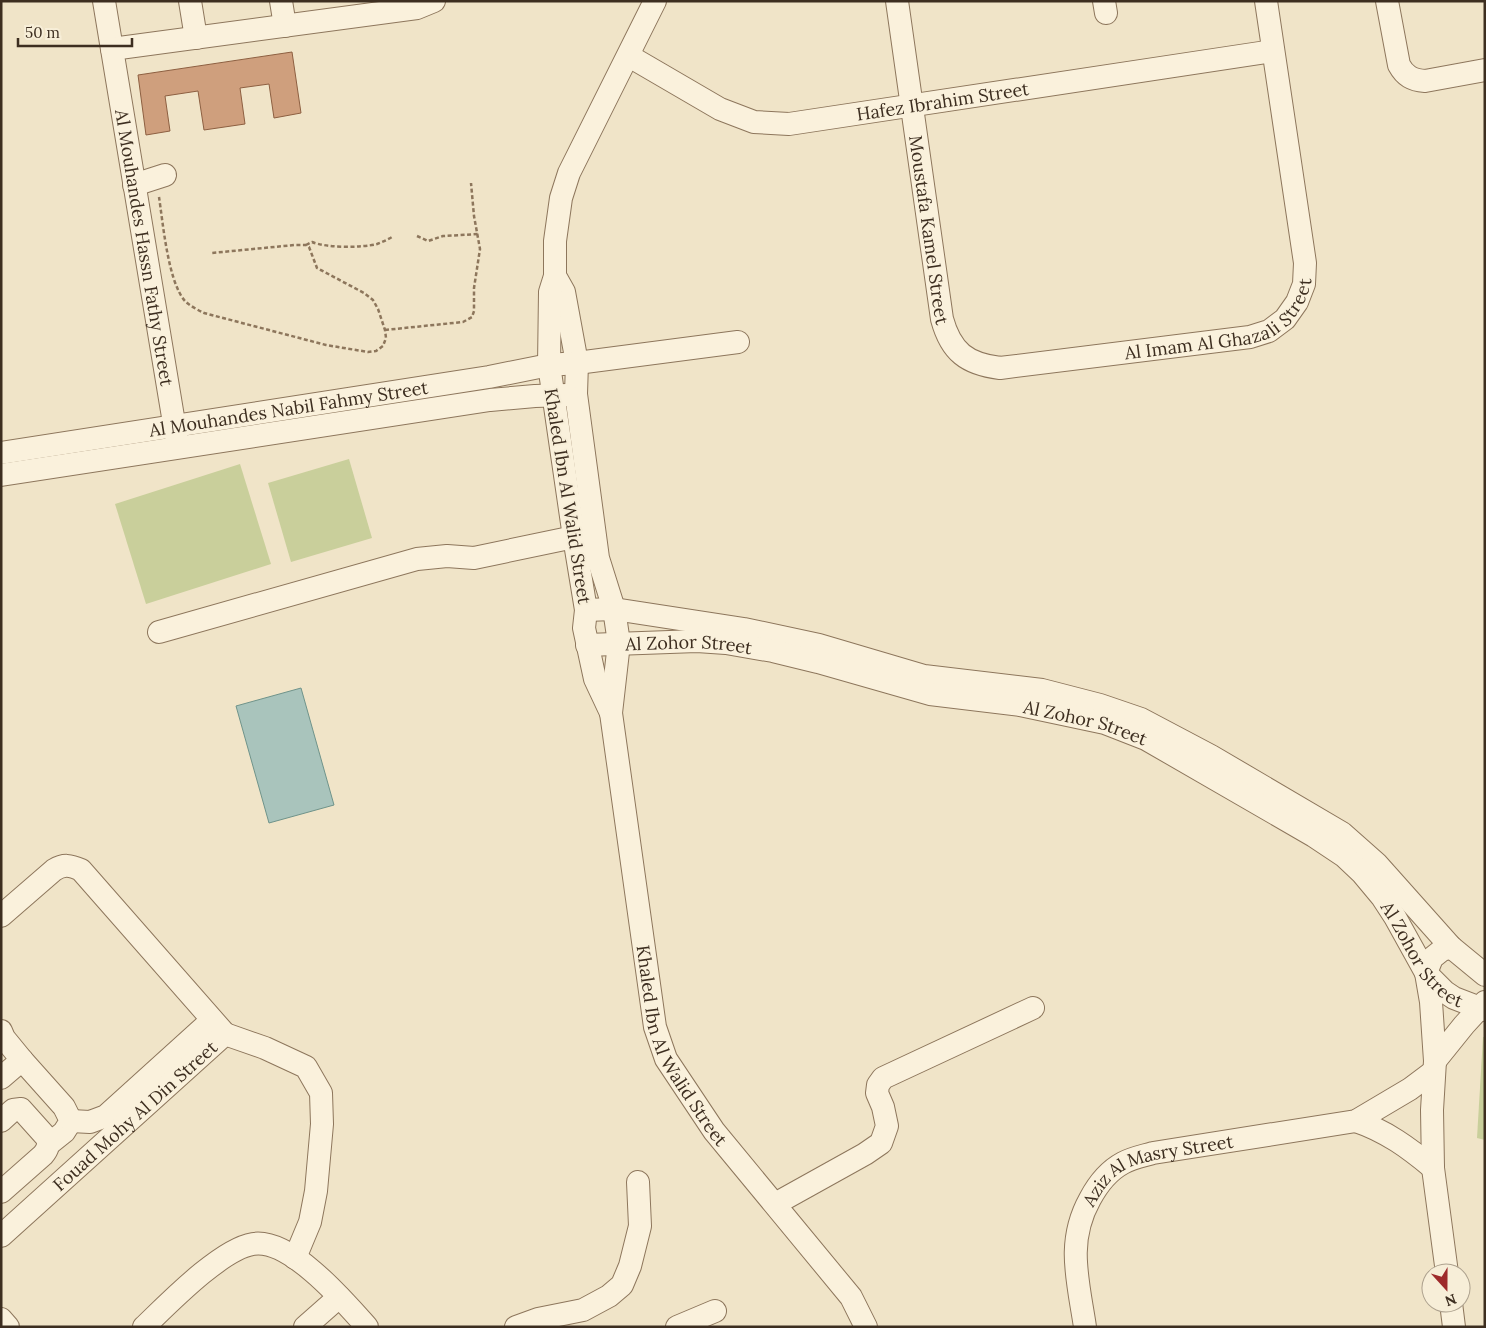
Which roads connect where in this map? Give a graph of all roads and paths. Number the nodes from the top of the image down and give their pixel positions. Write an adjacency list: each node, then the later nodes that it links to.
1 (104, 1): 11 (street, Al Mouhandes Hassn Fathy Street)
2 (190, 1): 10 (street)
3 (281, 1): 9 (street)
4 (434, 1): 9 (street)
5 (654, 1): 13 (street, Khaled Ibn Al Walid Street)
6 (897, 1): 15 (street, Moustafa Kamel Street)
7 (1266, 1): 12 (street, Al Imam Al Ghazali Street)
8 (1388, 1): 14 (street)
9 (285, 26): 10 (street)
10 (196, 38): 11 (street)
11 (112, 49): 16 (street, Al Mouhandes Hassn Fathy Street)
12 (1273, 51): 15 (street, Hafez Ibrahim Street); 26 (street, Al Imam Al Ghazali Street)
13 (628, 56): 15 (street, Hafez Ibrahim Street); 23 (street, Khaled Ibn Al Walid Street)
14 (1485, 70)
15 (912, 106): 26 (street, Moustafa Kamel Street)
16 (152, 180): 24 (path); 31 (street, Al Mouhandes Hassn Fathy Street)
17 (471, 183): 18 (path)
18 (479, 234): 19 (path); 24 (path)
19 (417, 236)
20 (392, 237): 21 (path)
21 (306, 245): 22 (path); 24 (path)
22 (212, 253)
23 (555, 276): 27 (street, Khaled Ibn Al Walid Street); 28 (street, Khaled Ibn Al Walid Street)
24 (385, 330)
25 (738, 342): 27 (street, Al Mouhandes Nabil Fahmy Street)
26 (968, 360)
27 (577, 363): 28 (street, Al Mouhandes Nabil Fahmy Street); 29 (street, Khaled Ibn Al Walid Street)
28 (549, 365): 30 (street, Khaled Ibn Al Walid Street); 31 (street, Al Mouhandes Nabil Fahmy Street)
29 (576, 394): 30 (street, Al Mouhandes Nabil Fahmy Street); 35 (street, Khaled Ibn Al Walid Street)
30 (553, 396): 31 (street, Al Mouhandes Nabil Fahmy Street); 34 (street, Khaled Ibn Al Walid Street)
31 (176, 437): 32 (street, Al Mouhandes Nabil Fahmy Street); 33 (street, Al Mouhandes Nabil Fahmy Street)
32 (1, 453)
33 (1, 475)
34 (574, 536): 36 (street, Khaled Ibn Al Walid Street); 37 (street)
35 (614, 609): 36 (street, Al Zohor Street); 38 (street, Khaled Ibn Al Walid Street); 42 (street, Al Zohor Street)
36 (586, 610): 39 (street, Khaled Ibn Al Walid Street)
37 (159, 632)
38 (619, 643): 39 (street, Al Zohor Street); 40 (street, Khaled Ibn Al Walid Street); 43 (street, Al Zohor Street)
39 (587, 645): 40 (street, Khaled Ibn Al Walid Street)
40 (611, 713): 59 (street, Khaled Ibn Al Walid Street)
41 (1, 916): 47 (street)
42 (1451, 947): 43 (street); 44 (street, Al Zohor Street)
43 (1426, 973): 45 (street, Al Zohor Street); 50 (street)
44 (1485, 975)
45 (1483, 1007): 50 (street, Aziz Al Masry Street)
46 (1033, 1008): 59 (street)
47 (218, 1027): 54 (street); 60 (street, Fouad Mohy Al Din Street); 61 (street, Fouad Mohy Al Din Street)
48 (2, 1036): 49 (street)
49 (22, 1060): 51 (street); 54 (street)
50 (1434, 1066): 53 (street, Aziz Al Masry Street); 56 (street)
51 (1, 1078)
52 (1, 1121): 55 (street)
53 (1356, 1121): 56 (street); 74 (street, Aziz Al Masry Street)
54 (70, 1122): 55 (street)
55 (49, 1144): 58 (street)
56 (1433, 1168): 62 (street)
57 (638, 1182): 71 (street)
58 (1, 1192)
59 (775, 1204): 73 (street, Khaled Ibn Al Walid Street)
60 (1, 1236)
61 (295, 1258): 63 (street); 68 (street)
62 (1446, 1263)
63 (339, 1297): 69 (street); 70 (street)
64 (715, 1312): 72 (street)
65 (1452, 1313): 75 (street)
66 (1, 1319): 67 (street)
67 (8, 1327)
68 (144, 1327)
69 (305, 1327)
70 (367, 1327)
71 (516, 1327)
72 (677, 1327)
73 (866, 1327)
74 (1085, 1327)
75 (1454, 1327)

